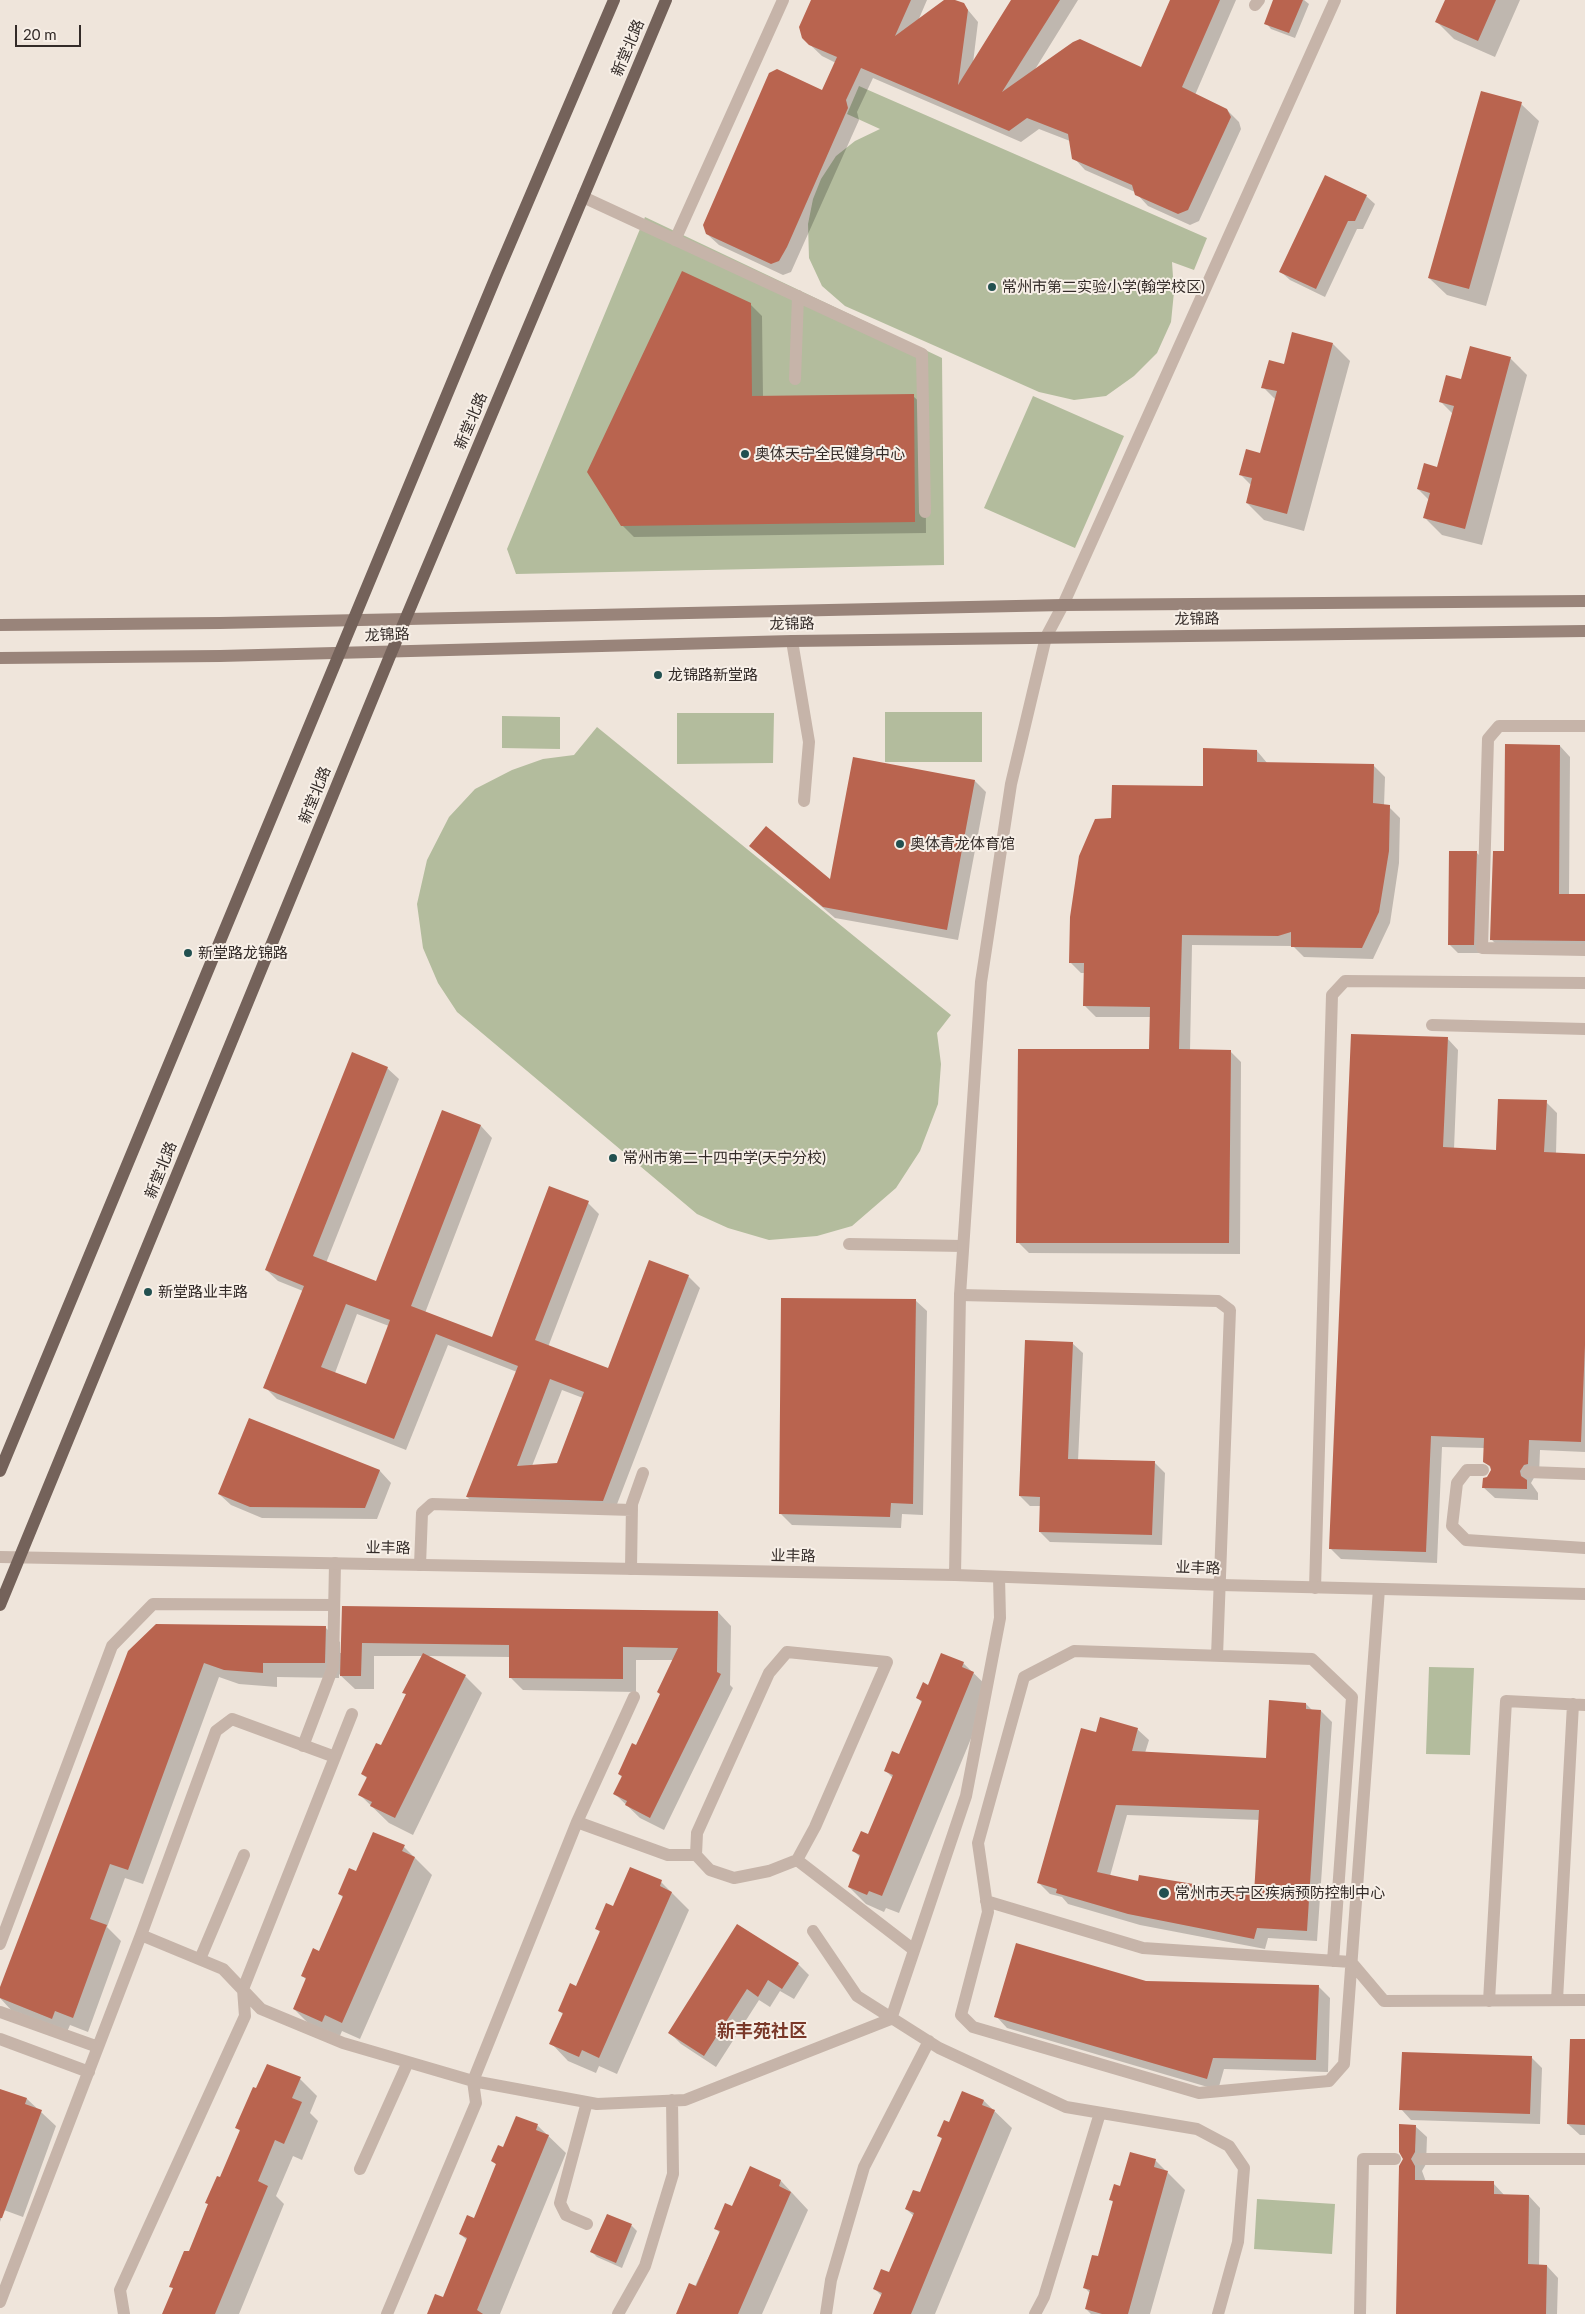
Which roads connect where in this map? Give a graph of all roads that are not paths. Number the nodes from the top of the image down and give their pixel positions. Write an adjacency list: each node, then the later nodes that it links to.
1 (614, 0): 13 (main road, 新堂北路)
2 (666, 0): 5 (main road, 新堂北路)
3 (783, 0): 6 (street)
4 (1335, 0): 11 (street)
5 (583, 197): 6 (street); 12 (main road, 新堂北路)
6 (675, 240): 7 (street)
7 (798, 296): 8 (street); 9 (street)
8 (795, 379)
9 (925, 512)
10 (1585, 601): 11 (main road, 龙锦路)
11 (1063, 605): 12 (main road, 龙锦路); 16 (street)
12 (406, 618): 13 (main road, 龙锦路); 18 (main road, 新堂北路)
13 (354, 619): 14 (main road, 龙锦路); 19 (main road, 新堂北路)
14 (0, 625)
15 (1585, 631): 16 (main road, 龙锦路)
16 (1046, 637): 17 (main road, 龙锦路); 28 (street)
17 (792, 640): 18 (main road, 龙锦路); 22 (street)
18 (392, 651): 19 (main road, 龙锦路); 38 (main road, 新堂北路)
19 (340, 653): 20 (main road, 龙锦路); 31 (main road, 新堂北路)
20 (0, 658)
21 (1585, 726): 23 (street)
22 (804, 801)
23 (1585, 950)
24 (1585, 983): 45 (street)
25 (1432, 1025): 26 (street)
26 (1585, 1029)
27 (849, 1244): 28 (street)
28 (963, 1246): 29 (street)
29 (960, 1295): 42 (street); 44 (street)
30 (1483, 1470): 36 (street)
31 (0, 1471)
32 (1528, 1472): 34 (street)
33 (643, 1473): 35 (street)
34 (1585, 1474)
35 (632, 1510): 40 (street); 41 (street)
36 (1585, 1548)
37 (0, 1557): 38 (street, 业丰路)
38 (20, 1558): 39 (street, 业丰路); 49 (main road, 新堂北路)
39 (335, 1563): 40 (street, 业丰路); 48 (street)
40 (420, 1565): 41 (street, 业丰路)
41 (631, 1569): 42 (street, 业丰路)
42 (956, 1575): 43 (street, 业丰路)
43 (999, 1577): 44 (street, 业丰路); 65 (street)
44 (1221, 1585): 45 (street, 业丰路); 50 (street)
45 (1315, 1588): 46 (street, 业丰路)
46 (1379, 1589): 47 (street, 业丰路); 68 (street)
47 (1585, 1594)
48 (334, 1605): 54 (street); 61 (street)
49 (0, 1606)
50 (1217, 1656): 60 (street); 67 (street)
51 (634, 1697): 56 (street)
52 (1579, 1705): 70 (street); 72 (street)
53 (352, 1714): 55 (street)
54 (303, 1746): 55 (street); 63 (street)
55 (335, 1758): 69 (street)
56 (577, 1822): 58 (street); 80 (street)
57 (244, 1855): 66 (street)
58 (696, 1855): 59 (street); 59 (street)
59 (797, 1860): 65 (street)
60 (986, 1901): 67 (street); 68 (street)
61 (4, 1918): 64 (street)
62 (813, 1931): 74 (street)
63 (141, 1935): 66 (street); 77 (street)
64 (0, 1944)
65 (914, 1950): 74 (street)
66 (200, 1959): 69 (street)
67 (1333, 1961): 68 (street)
68 (1351, 1962): 72 (street)
69 (243, 1989): 78 (street); 90 (street)
70 (1558, 2000): 71 (street); 72 (street)
71 (1585, 2000)
72 (1489, 2001)
73 (0, 2012): 77 (street)
74 (891, 2019): 76 (street); 81 (street)
75 (0, 2039): 79 (street)
76 (929, 2041): 83 (street); 93 (street)
77 (98, 2047): 79 (street)
78 (408, 2062): 80 (street); 87 (street)
79 (89, 2072): 89 (street)
80 (473, 2081): 82 (street); 91 (street)
81 (672, 2100): 82 (street); 92 (street)
82 (587, 2102): 88 (street)
83 (1100, 2113): 94 (street); 95 (street)
84 (1395, 2159): 96 (street)
85 (1418, 2159): 86 (street)
86 (1585, 2159)
87 (360, 2169)
88 (586, 2224)
89 (0, 2302)
90 (124, 2314)
91 (387, 2314)
92 (618, 2314)
93 (826, 2314)
94 (1035, 2314)
95 (1218, 2314)
96 (1360, 2314)

